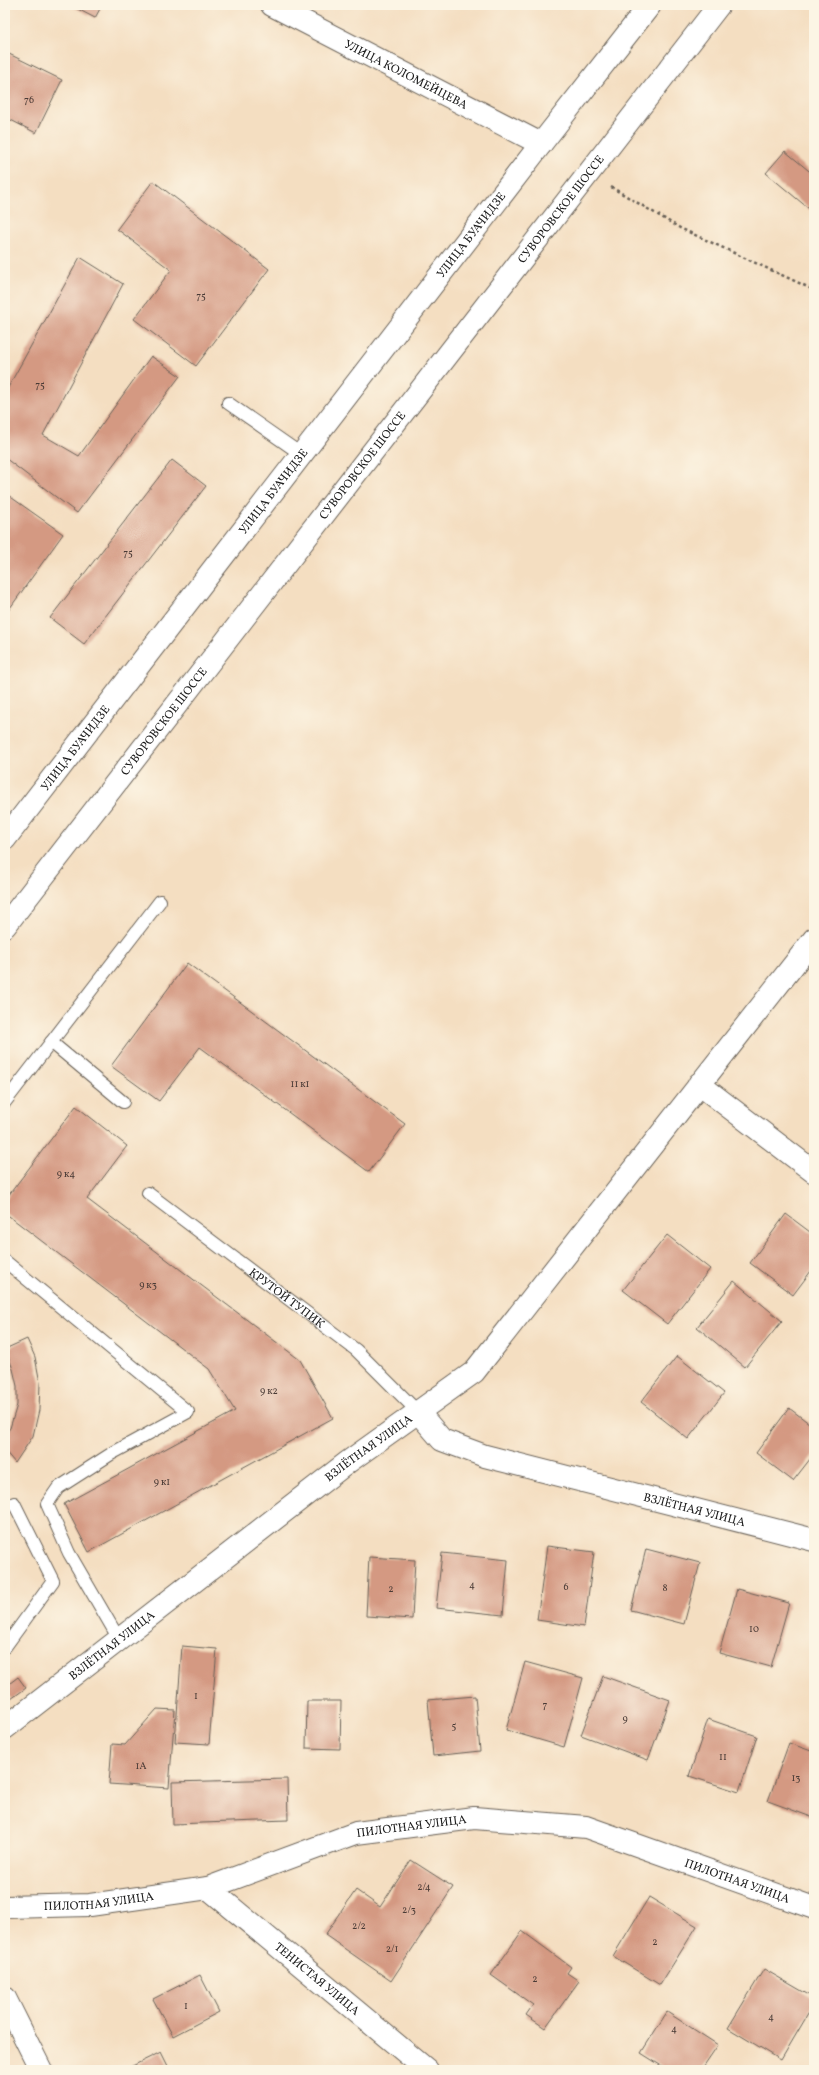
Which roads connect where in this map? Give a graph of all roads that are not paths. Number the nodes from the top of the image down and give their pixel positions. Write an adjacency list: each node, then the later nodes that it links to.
1 (272, 5): 4 (street, УЛИЦА КОЛОМЕЙЦЕВА)
2 (650, 5): 4 (street)
3 (719, 5): 9 (street, СУВОРОВСКОЕ ШОССЕ)
4 (541, 144): 6 (street, УЛИЦА БУАЧИДЗЕ)
5 (228, 403): 6 (lane)
6 (302, 454): 7 (street, УЛИЦА БУАЧИДЗЕ)
7 (5, 839)
8 (160, 901): 11 (lane)
9 (5, 926)
10 (814, 939): 12 (street)
11 (51, 1042): 13 (lane); 14 (lane)
12 (699, 1084): 15 (street); 18 (street)
13 (5, 1102)
14 (123, 1102)
15 (814, 1172)
16 (148, 1193): 18 (lane, КРУТОЙ ТУПИК)
17 (5, 1261): 21 (lane)
18 (418, 1412): 20 (street, ВЗЛЁТНАЯ УЛИЦА); 21 (street, ВЗЛЁТНАЯ УЛИЦА)
19 (14, 1503): 22 (lane)
20 (814, 1540)
21 (119, 1639): 23 (street, ВЗЛЁТНАЯ УЛИЦА)
22 (5, 1647)
23 (8, 1720)
24 (208, 1888): 25 (street, ПИЛОТНАЯ УЛИЦА); 26 (street, ПИЛОТНАЯ УЛИЦА); 29 (street, ТЕНИСТАЯ УЛИЦА)
25 (5, 1907)
26 (814, 1908)
27 (5, 1998): 28 (street)
28 (41, 2070)
29 (427, 2070)

